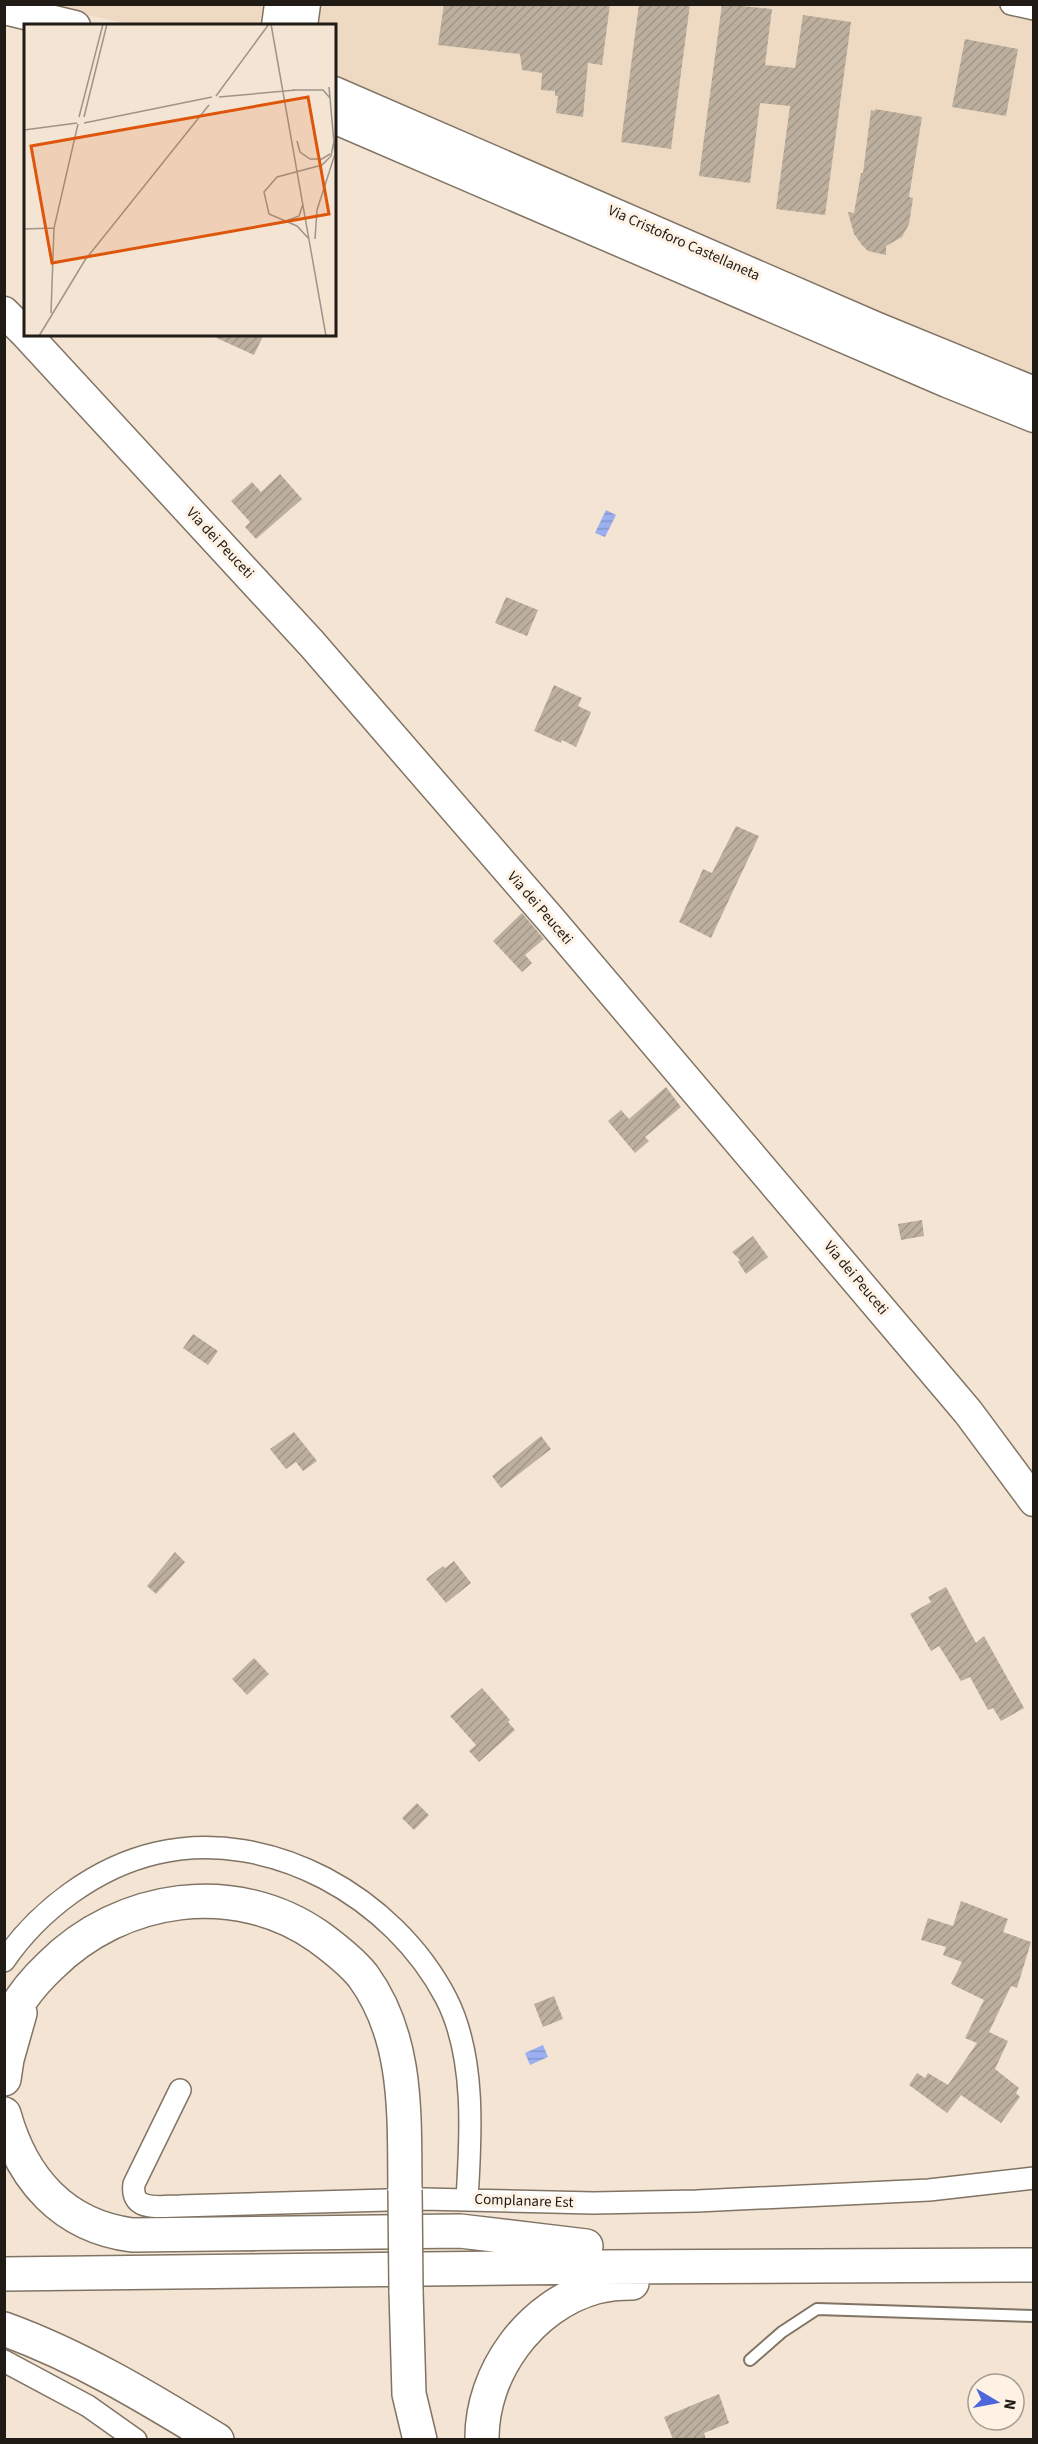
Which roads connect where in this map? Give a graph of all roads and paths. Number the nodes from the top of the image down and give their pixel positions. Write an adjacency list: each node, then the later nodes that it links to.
1 (280, 4): 7 (street)
2 (304, 4): 8 (street)
3 (1011, 4): 5 (street)
4 (4, 9): 6 (street)
5 (1034, 9)
6 (67, 24)
7 (277, 24)
8 (302, 24)
9 (4, 30): 10 (street)
10 (24, 35)
11 (336, 93): 16 (street, Via Cristoforo Castellaneta)
12 (336, 119): 17 (street, Via Cristoforo Castellaneta)
13 (4, 312): 14 (street, Via dei Peuceti)
14 (24, 332)
15 (28, 336): 18 (street, Via dei Peuceti)
16 (1034, 392)
17 (1034, 417)
18 (1034, 1501)
19 (4, 1961): 26 (street)
20 (28, 1990): 21 (highway); 22 (highway); 37 (highway, bridge)
21 (4, 2033)
22 (4, 2079)
23 (180, 2090): 26 (street, Complanare Est)
24 (4, 2114): 27 (highway)
25 (1034, 2178): 26 (street, Complanare Est)
26 (467, 2199)
27 (586, 2247): 28 (highway); 29 (highway)
28 (4, 2252)
29 (1029, 2254): 30 (highway); 38 (highway)
30 (4, 2274)
31 (1034, 2316): 33 (lane)
32 (4, 2329): 36 (highway)
33 (750, 2360)
34 (4, 2361): 35 (street)
35 (136, 2439)
36 (217, 2439)
37 (420, 2439)
38 (483, 2439)

